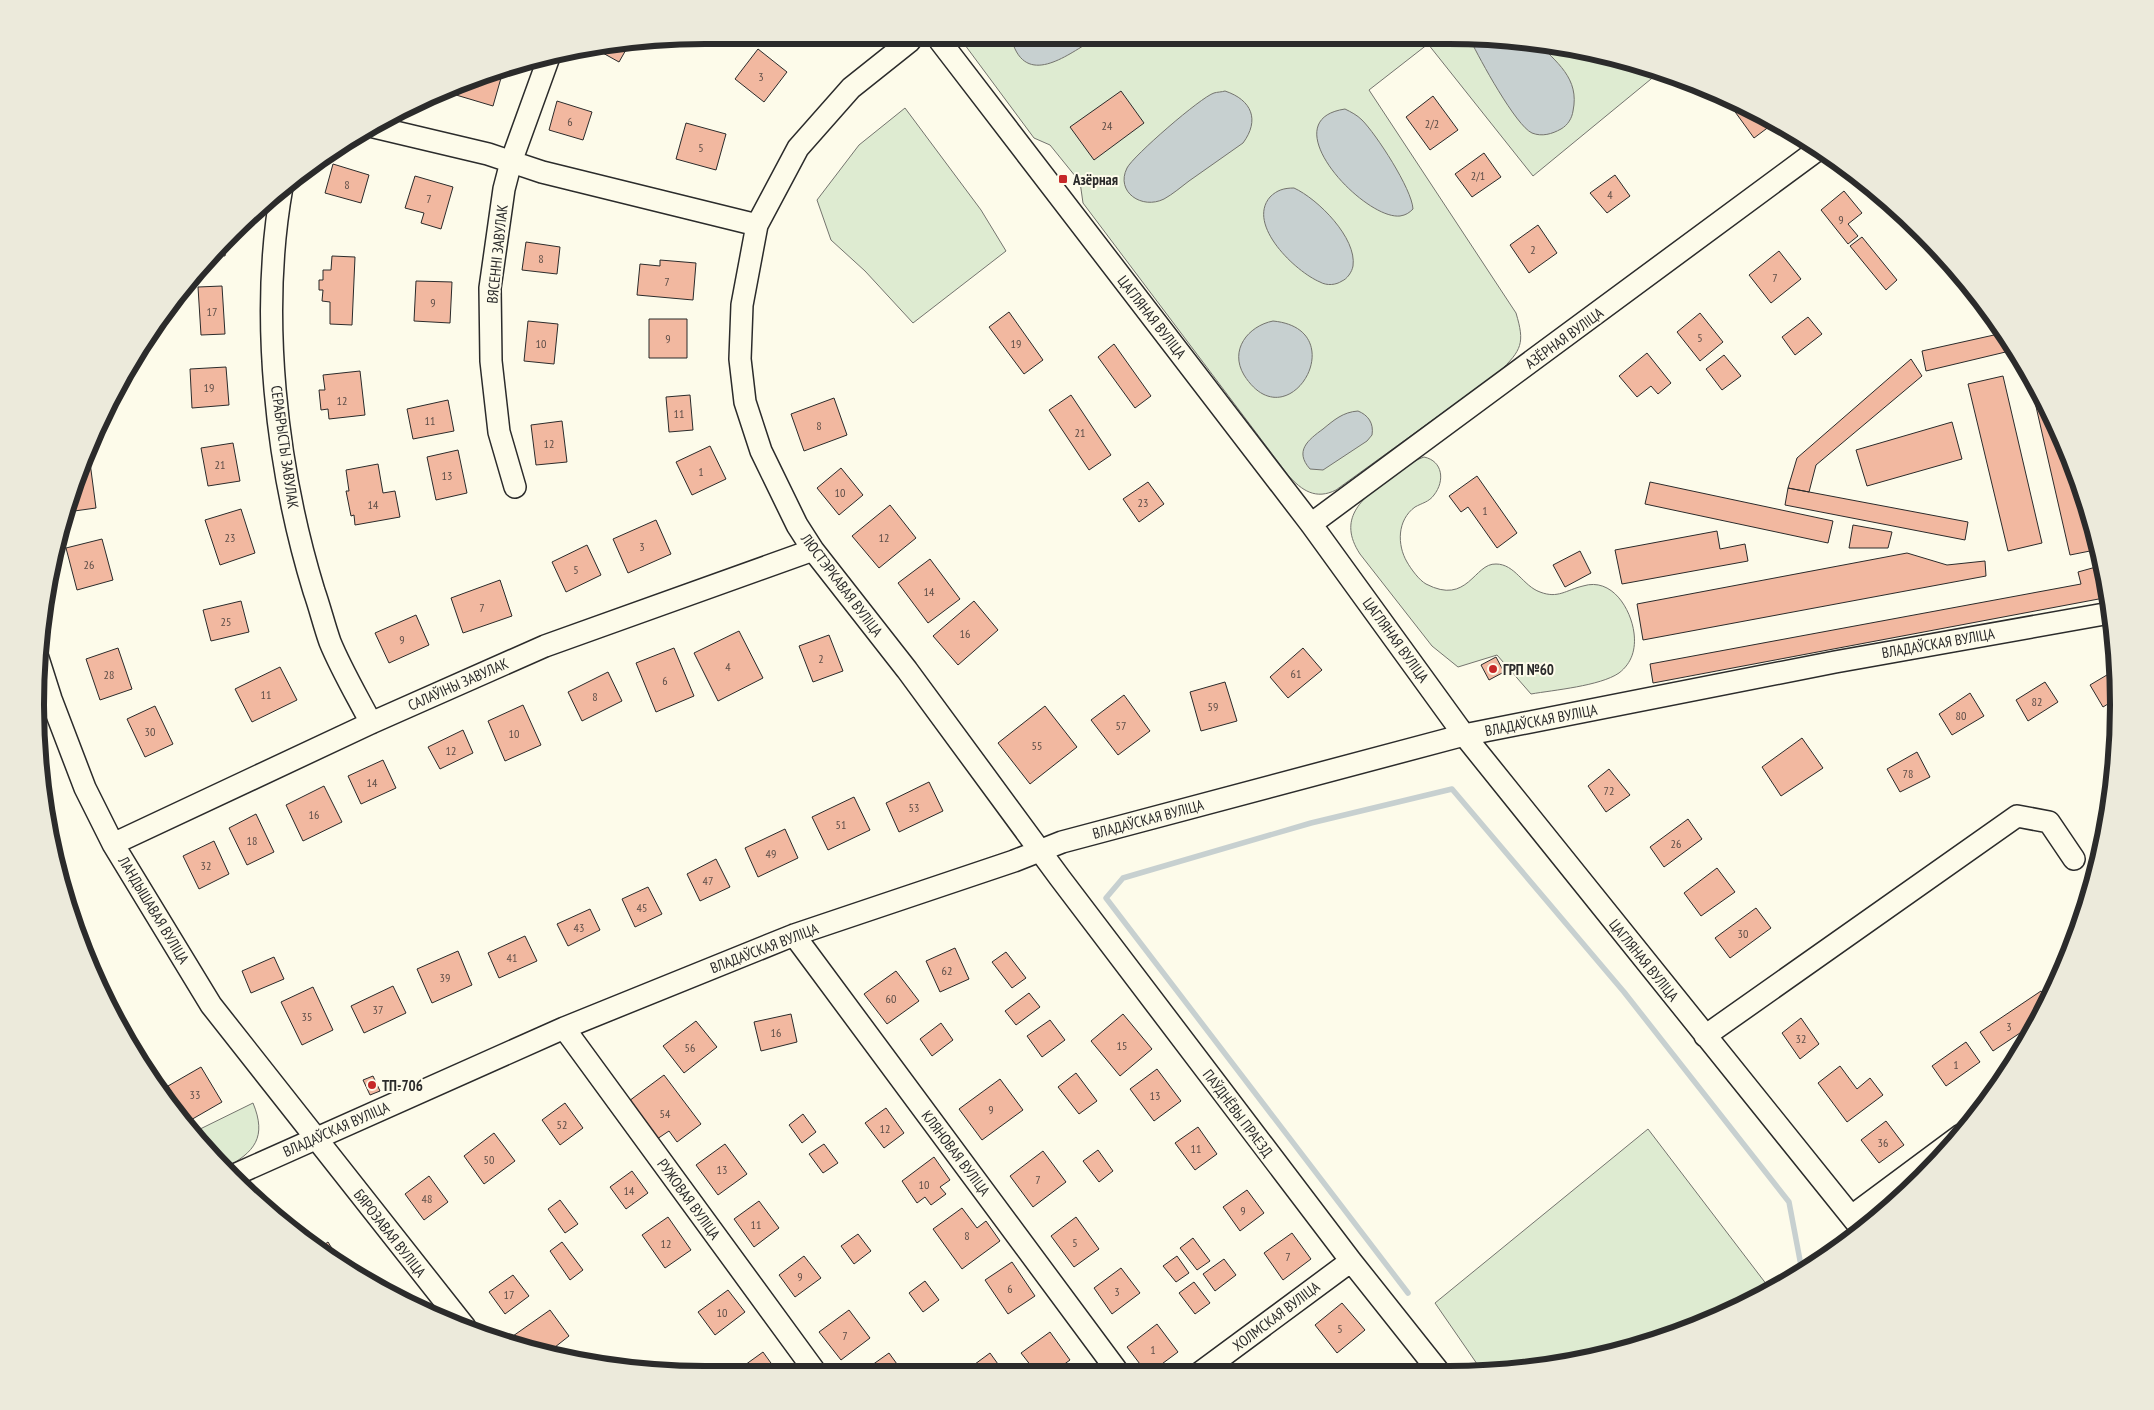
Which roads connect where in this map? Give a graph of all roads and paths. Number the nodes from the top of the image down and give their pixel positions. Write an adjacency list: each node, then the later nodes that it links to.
1 (906, 44): 8 (street, ЛЮСТЭРКАВАЯ ВУЛІЦА)
2 (942, 44): 10 (street, ЦАГЛЯНАЯ ВУЛІЦА)
3 (547, 63): 6 (street, ВЯСЕННІ ЗАВУЛАК)
4 (381, 129): 6 (street)
5 (1813, 153): 10 (street, АЗЁРНАЯ ВУЛІЦА)
6 (511, 162): 8 (street); 9 (street, ВЯСЕННІ ЗАВУЛАК)
7 (280, 199): 14 (street, СЕРАБРЫСТЫ ЗАВУЛАК)
8 (757, 224): 11 (street, ЛЮСТЭРКАВАЯ ВУЛІЦА)
9 (515, 487)
10 (1311, 524): 15 (street, ЦАГЛЯНАЯ ВУЛІЦА)
11 (813, 550): 14 (street, САЛАЎІНЫ ЗАВУЛАК); 17 (street, ЛЮСТЭРКАВАЯ ВУЛІЦА)
12 (2104, 614): 15 (street, ВЛАДАЎСКАЯ ВУЛІЦА)
13 (45, 679): 16 (street, ЛАНДЫШАВАЯ ВУЛІЦА)
14 (371, 723): 16 (street, САЛАЎІНЫ ЗАВУЛАК)
15 (1464, 735): 17 (street, ВЛАДАЎСКАЯ ВУЛІЦА); 21 (street, ЦАГЛЯНАЯ ВУЛІЦА)
16 (113, 844): 22 (street, ЛАНДЫШАВАЯ ВУЛІЦА)
17 (1039, 851): 19 (street, ВЛАДАЎСКАЯ ВУЛІЦА); 26 (street, ПАЎДНЁВЫ ПРАЕЗД)
18 (2074, 859): 21 (street)
19 (794, 935): 20 (street, ВЛАДАЎСКАЯ ВУЛІЦА); 29 (street, КЛЯНОВАЯ ВУЛІЦА)
20 (564, 1028): 22 (street, ВЛАДАЎСКАЯ ВУЛІЦА); 28 (street, РУЖОВАЯ ВУЛІЦА)
21 (1705, 1036): 25 (street, ЦАГЛЯНАЯ ВУЛІЦА)
22 (317, 1138): 24 (street, ВЛАДАЎСКАЯ ВУЛІЦА); 27 (street, БЯРОЗАВАЯ ВУЛІЦА)
23 (1917, 1173): 25 (street)
24 (238, 1174)
25 (1858, 1224)
26 (1350, 1261): 30 (street, ХОЛМСКАЯ ВУЛІЦА); 31 (street, ПАЎДНЁВЫ ПРАЕЗД)
27 (456, 1318)
28 (811, 1366)
29 (1114, 1366)
30 (1209, 1366)
31 (1434, 1366)

